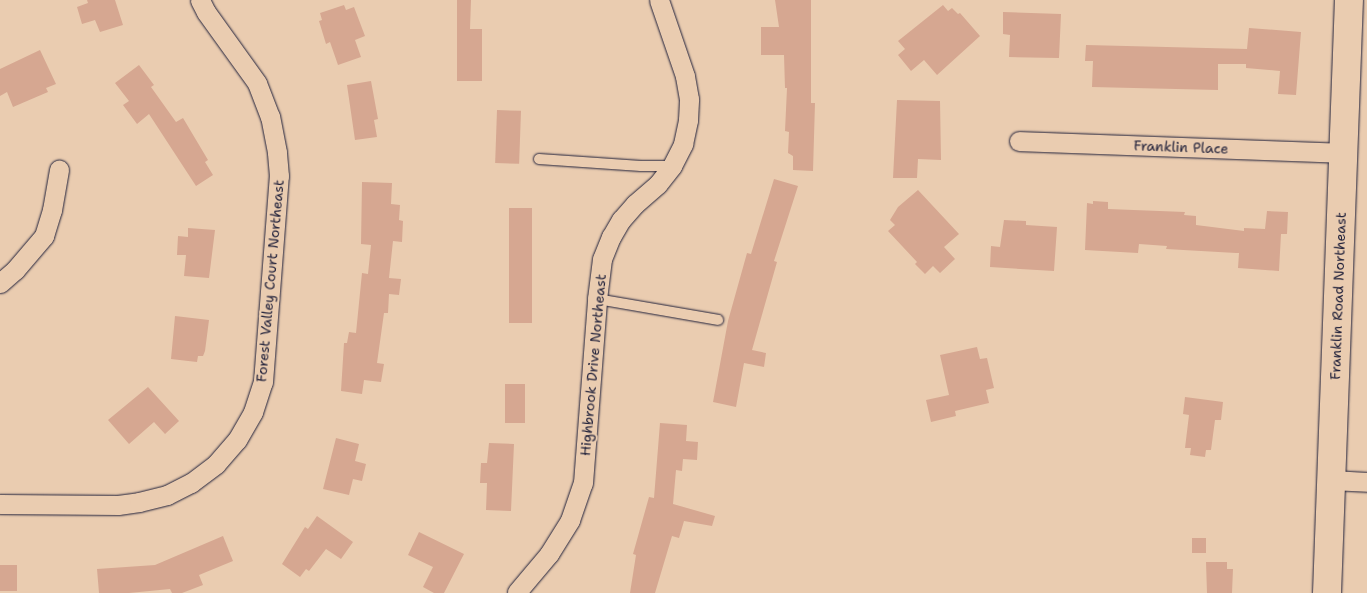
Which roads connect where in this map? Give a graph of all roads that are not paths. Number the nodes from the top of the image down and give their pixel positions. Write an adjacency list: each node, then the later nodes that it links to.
1 (200, 0): 14 (street, Forest Valley Court Northeast)
2 (659, 0): 7 (street, Highbrook Drive Northeast)
3 (1350, 0): 5 (street, Franklin Road Northeast)
4 (1019, 141): 5 (street, Franklin Place)
5 (1344, 153): 12 (street, Franklin Road Northeast)
6 (539, 159): 7 (lane)
7 (672, 166): 10 (street, Highbrook Drive Northeast)
8 (59, 170): 9 (street)
9 (0, 283)
10 (597, 299): 11 (lane); 15 (street, Highbrook Drive Northeast)
11 (718, 320)
12 (1331, 480): 13 (street); 16 (street, Franklin Road Northeast)
13 (1367, 482)
14 (0, 504)
15 (516, 592)
16 (1327, 593)

